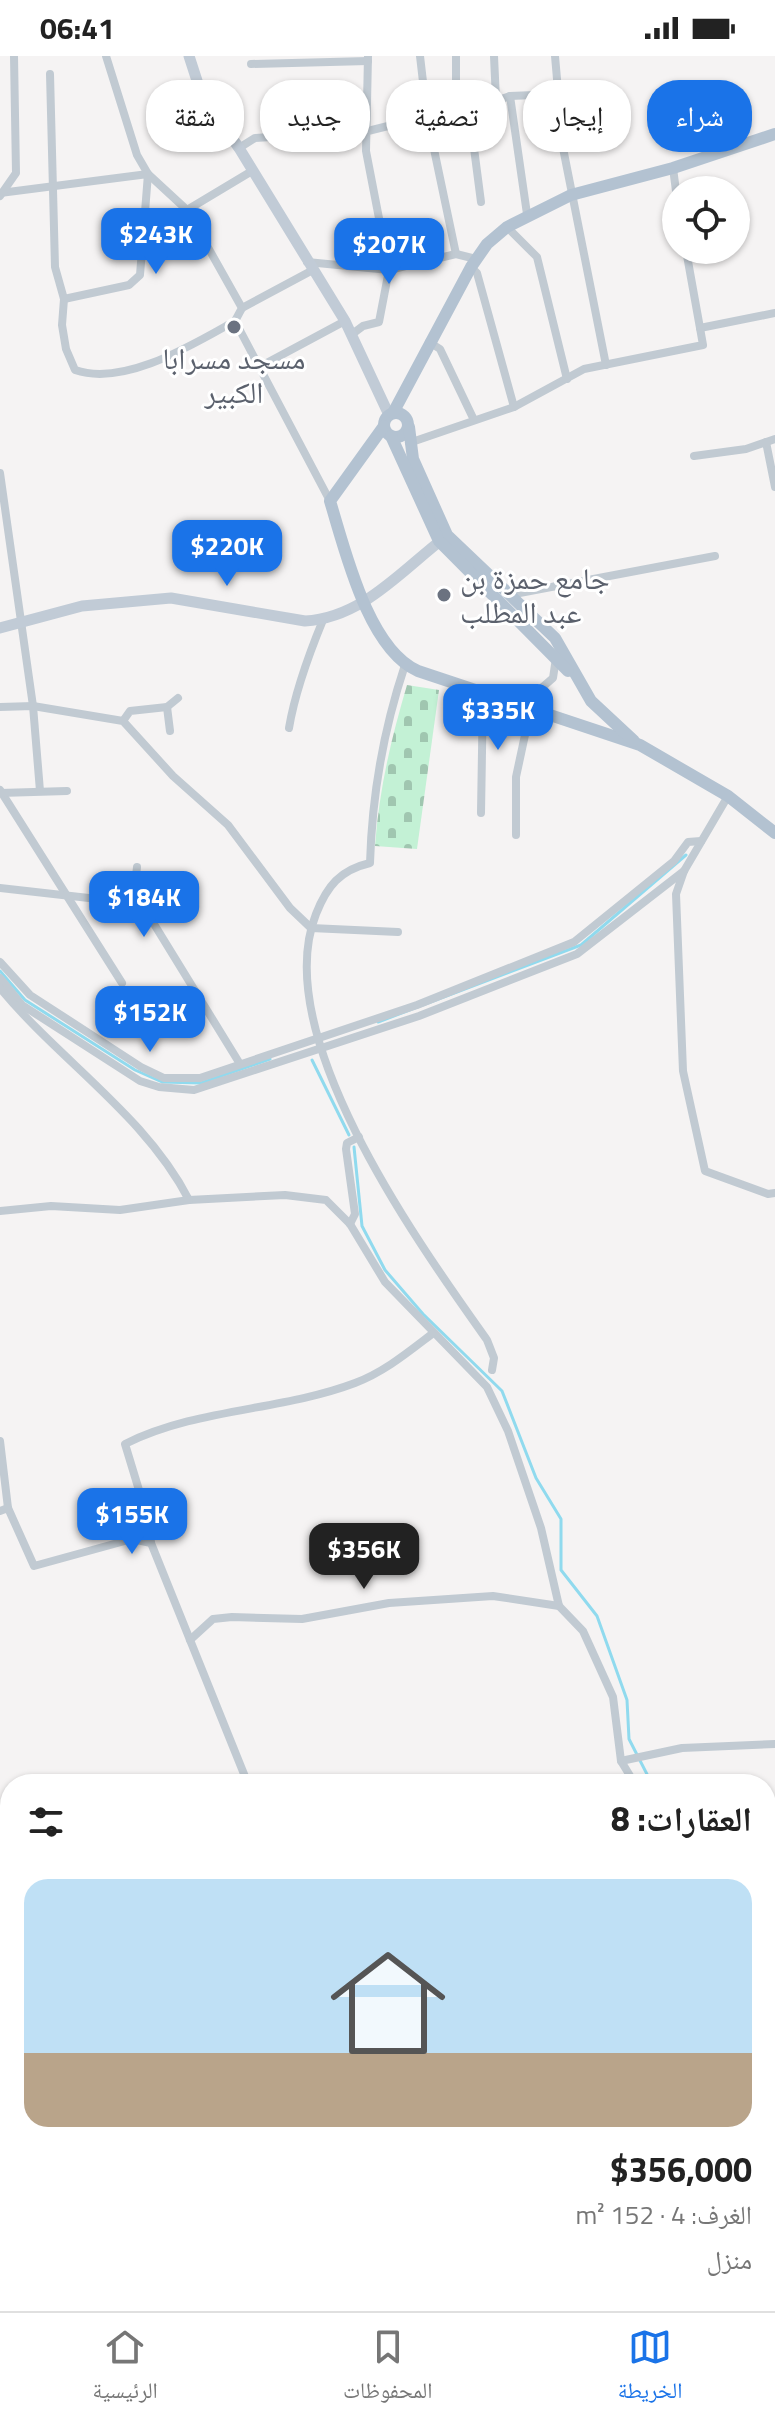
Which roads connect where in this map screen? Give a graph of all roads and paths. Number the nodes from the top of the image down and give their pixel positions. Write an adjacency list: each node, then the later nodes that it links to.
1 (14, 56): 32 (street)
2 (106, 56): 29 (street)
3 (189, 56): 12 (main road)
4 (420, 56): 14 (street)
5 (456, 56): 15 (street)
6 (494, 56): 16 (street)
7 (555, 56): 17 (street)
8 (368, 59): 9 (street); 13 (street)
9 (288, 60): 10 (street)
10 (251, 64)
11 (50, 74): 31 (street)
12 (197, 80)
13 (368, 80)
14 (423, 80)
15 (456, 80)
16 (495, 80)
17 (557, 80)
18 (523, 95): 19 (street)
19 (510, 96): 20 (street); 36 (street)
20 (507, 97)
21 (775, 134): 27 (main road)
22 (241, 152): 28 (main road)
23 (366, 152): 42 (street)
24 (435, 152): 38 (street)
25 (474, 152): 34 (street)
26 (565, 152): 33 (street)
27 (673, 168): 30 (street); 33 (main road)
28 (252, 171): 35 (street); 41 (main road)
29 (148, 174): 31 (street); 35 (street); 43 (street)
30 (674, 176)
31 (53, 188): 32 (street); 43 (street)
32 (0, 195)
33 (571, 195): 36 (main road); 51 (street)
34 (481, 202)
35 (187, 210): 44 (street)
36 (527, 214): 37 (main road)
37 (507, 227): 39 (main road); 53 (street)
38 (456, 254): 39 (street); 42 (street)
39 (474, 263): 50 (main road); 54 (street)
40 (689, 264): 48 (street)
41 (308, 266): 42 (street); 44 (street); 47 (main road)
42 (389, 270): 49 (street)
43 (64, 299): 46 (street)
44 (242, 308): 46 (street)
45 (775, 313): 48 (street)
46 (235, 321): 52 (street)
47 (345, 321): 49 (main road); 52 (street)
48 (700, 328): 51 (street)
49 (351, 335): 56 (main road)
50 (429, 342): 55 (street); 56 (main road)
51 (606, 365): 53 (street)
52 (261, 366): 64 (street)
53 (567, 379): 54 (street)
54 (514, 407): 55 (street)
55 (474, 420): 59 (street)
56 (389, 422): 57 (main road); 57 (main road); 64 (main road); 65 (main road)
57 (409, 427): 59 (main road)
58 (770, 441): 60 (street); 62 (street)
59 (409, 443): 65 (main road)
60 (694, 456)
61 (0, 473): 63 (street)
62 (775, 487)
63 (1, 489): 69 (street)
64 (330, 501): 68 (main road)
65 (443, 538): 67 (main road); 68 (main road); 72 (main road)
66 (715, 556): 67 (street)
67 (509, 595): 74 (main road)
68 (364, 602): 70 (main road); 73 (main road)
69 (21, 620): 70 (main road); 71 (main road); 77 (street)
70 (323, 620): 82 (street)
71 (0, 628)
72 (556, 657): 74 (main road); 78 (street)
73 (405, 665): 75 (main road); 98 (street)
74 (576, 679): 84 (main road)
75 (483, 691): 78 (main road); 89 (street)
76 (178, 698): 80 (street)
77 (33, 706): 79 (street); 81 (street); 85 (street)
78 (527, 706): 84 (main road); 91 (street)
79 (0, 707)
80 (167, 707): 81 (street); 83 (street)
81 (123, 721): 98 (street)
82 (289, 728)
83 (170, 731)
84 (640, 745): 88 (main road)
85 (40, 791): 86 (street); 87 (street)
86 (67, 791)
87 (1, 792): 96 (street)
88 (728, 796): 90 (main road); 92 (street)
89 (481, 813)
90 (775, 833)
91 (516, 835)
92 (701, 841): 94 (street); 104 (street)
93 (137, 867): 97 (street)
94 (684, 871): 105 (street); 108 (street)
95 (0, 888): 96 (street)
96 (65, 894): 97 (street); 102 (street)
97 (133, 903): 106 (street)
98 (311, 928): 99 (street); 104 (street)
99 (398, 932)
100 (0, 962): 106 (street)
101 (0, 978): 105 (street)
102 (122, 983)
103 (0, 988): 109 (street)
104 (319, 1036): 105 (street); 106 (street)
105 (322, 1046): 107 (street)
106 (240, 1064)
107 (359, 1137): 111 (street); 113 (street)
108 (775, 1193)
109 (189, 1200): 110 (street); 111 (street)
110 (0, 1211)
111 (350, 1224): 112 (street)
112 (432, 1334): 116 (street); 117 (street)
113 (492, 1370)
114 (0, 1441): 115 (street)
115 (4, 1510): 116 (street)
116 (151, 1543): 118 (street)
117 (559, 1606): 118 (street); 120 (street)
118 (190, 1640): 121 (street)
119 (775, 1744): 120 (street)
120 (621, 1761): 122 (street)
121 (244, 1774)
122 (629, 1774)

